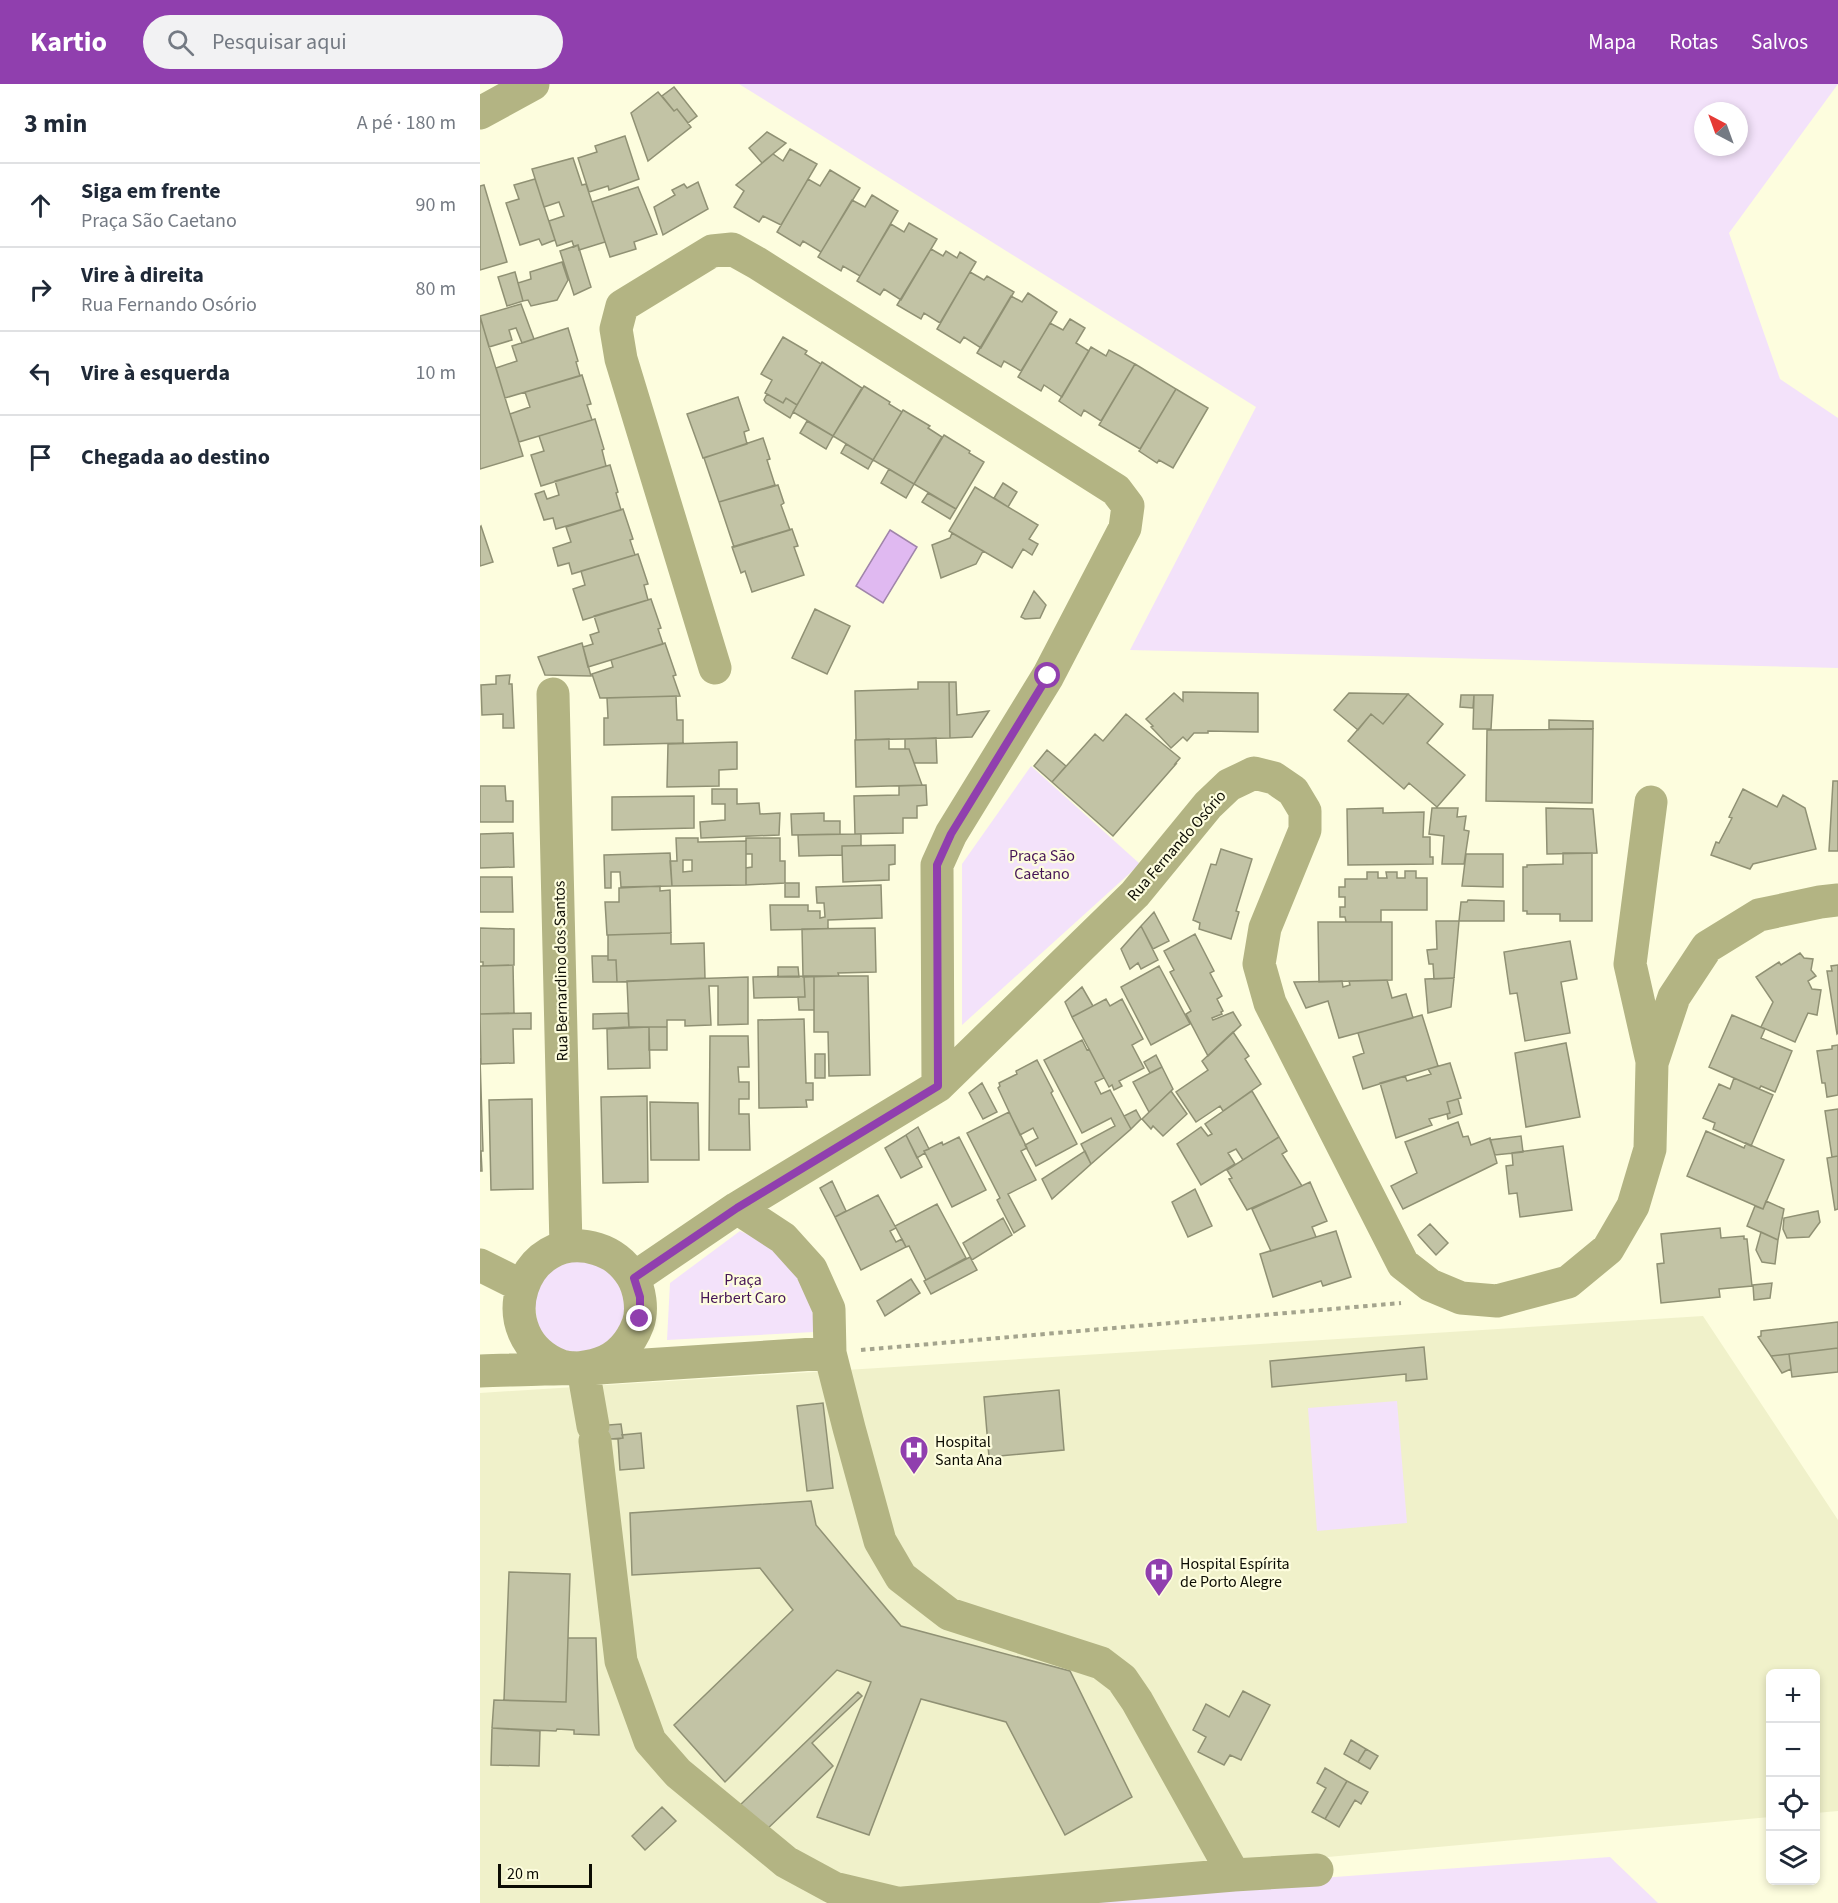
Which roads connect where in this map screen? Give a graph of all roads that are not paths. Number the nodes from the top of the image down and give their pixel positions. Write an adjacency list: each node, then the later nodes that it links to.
1 (533, 84): 2 (street)
2 (480, 113)
3 (715, 668): 8 (street)
4 (553, 694): 10 (street, Rua Bernardino dos Santos)
5 (1651, 802): 7 (street, Rua Fernando Osório)
6 (1838, 900): 7 (street, Rua Fernando Osório)
7 (1652, 1063): 8 (street, Rua Fernando Osório)
8 (938, 1086): 9 (street, Rua Fernando Osório)
9 (737, 1208): 12 (street, Rua Fernando Osório); 14 (street)
10 (566, 1247): 12 (street); 13 (street)
11 (480, 1265): 13 (street)
12 (634, 1278): 15 (street)
13 (522, 1286): 15 (street)
14 (830, 1353): 15 (street); 18 (street)
15 (583, 1369): 16 (street); 19 (street)
16 (480, 1371)
17 (1317, 1870): 18 (street)
18 (1234, 1875): 20 (street)
19 (897, 1903)
20 (903, 1903)

